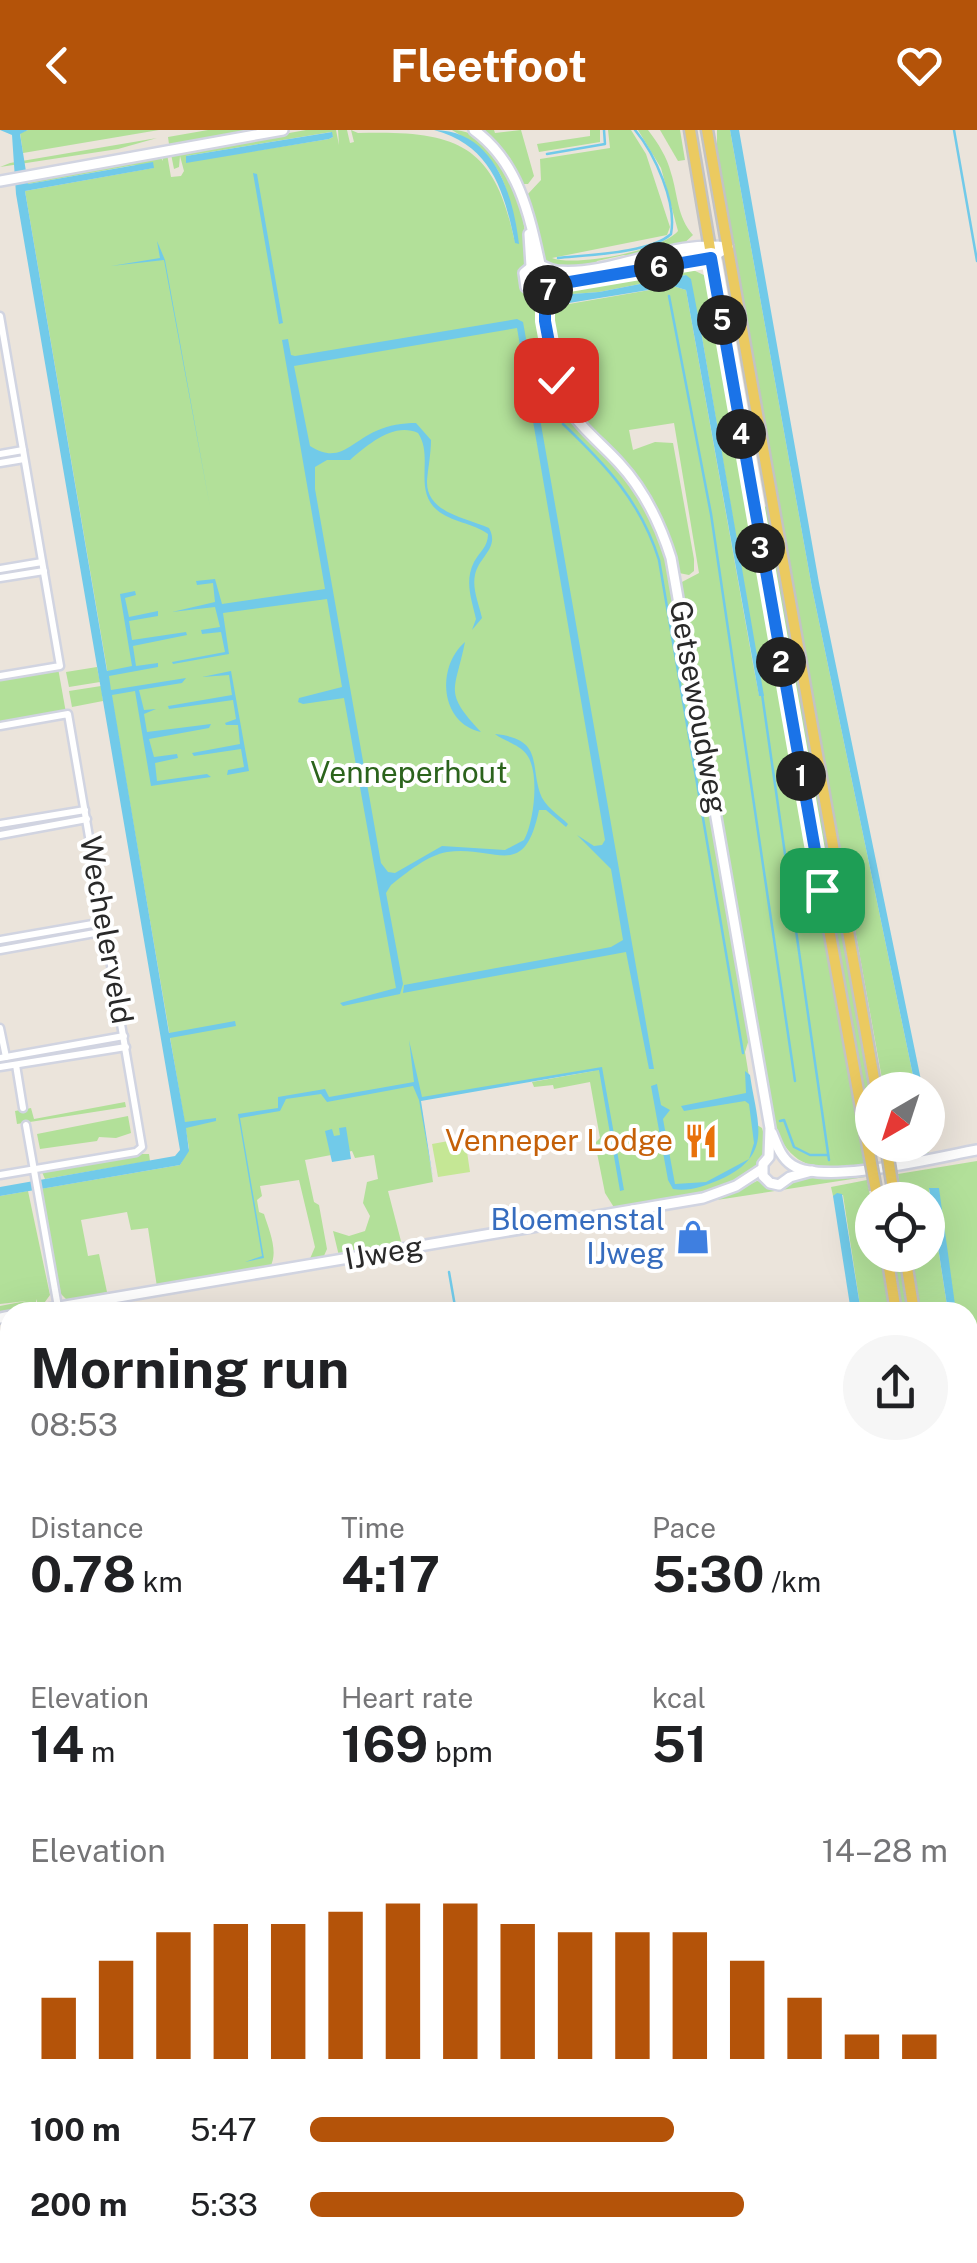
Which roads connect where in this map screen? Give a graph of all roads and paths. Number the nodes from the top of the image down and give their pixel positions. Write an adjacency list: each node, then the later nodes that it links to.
1 (283, 130): 5 (street)
2 (474, 130): 9 (street)
3 (690, 130): 6 (main road)
4 (708, 130): 7 (main road)
5 (0, 178)
6 (709, 244): 7 (street); 8 (main road); 10 (street)
7 (728, 247): 8 (street); 37 (main road)
8 (711, 258): 11 (street); 51 (main road, bridge)
9 (535, 265): 10 (street); 11 (street)
10 (550, 270): 11 (street)
11 (544, 290): 40 (street, Getsewoudweg)
12 (0, 316): 13 (street)
13 (1, 331): 14 (street)
14 (22, 450): 15 (street); 16 (street)
15 (0, 454)
16 (24, 459): 17 (street); 18 (street)
17 (0, 463)
18 (42, 562): 19 (street); 20 (street)
19 (0, 569)
20 (44, 571): 21 (street); 22 (street)
21 (0, 578)
22 (0, 676)
23 (0, 726): 24 (street, Wechelerveld)
24 (85, 810): 25 (street, Wechelerveld); 26 (street)
25 (87, 819): 27 (street); 28 (street, Wechelerveld)
26 (0, 824)
27 (0, 834)
28 (105, 926): 29 (street); 30 (street); 32 (street, Wechelerveld)
29 (0, 940)
30 (0, 950)
31 (0, 1028): 34 (street)
32 (124, 1036): 33 (street, Wechelerveld); 34 (street)
33 (126, 1047): 35 (street); 47 (street, Wechelerveld)
34 (3, 1058)
35 (16, 1065): 36 (street); 38 (street)
36 (0, 1068)
37 (873, 1072)
38 (23, 1108)
39 (26, 1125): 47 (street)
40 (770, 1128): 42 (street, Getsewoudweg); 43 (street, Getsewoudweg)
41 (977, 1150): 46 (street)
42 (781, 1155): 43 (street); 44 (street)
43 (769, 1157): 45 (street)
44 (792, 1165): 46 (street); 49 (street)
45 (762, 1169): 50 (street); 52 (street, IJweg)
46 (812, 1171): 49 (street)
47 (35, 1172): 48 (street); 55 (street)
48 (0, 1175)
49 (790, 1176): 50 (street)
50 (766, 1181): 52 (street, IJweg)
51 (875, 1182)
52 (736, 1186): 56 (street, IJweg)
53 (889, 1272): 57 (main road)
54 (908, 1272): 58 (main road)
55 (57, 1302)
56 (88, 1302)
57 (894, 1302)
58 (912, 1302)

